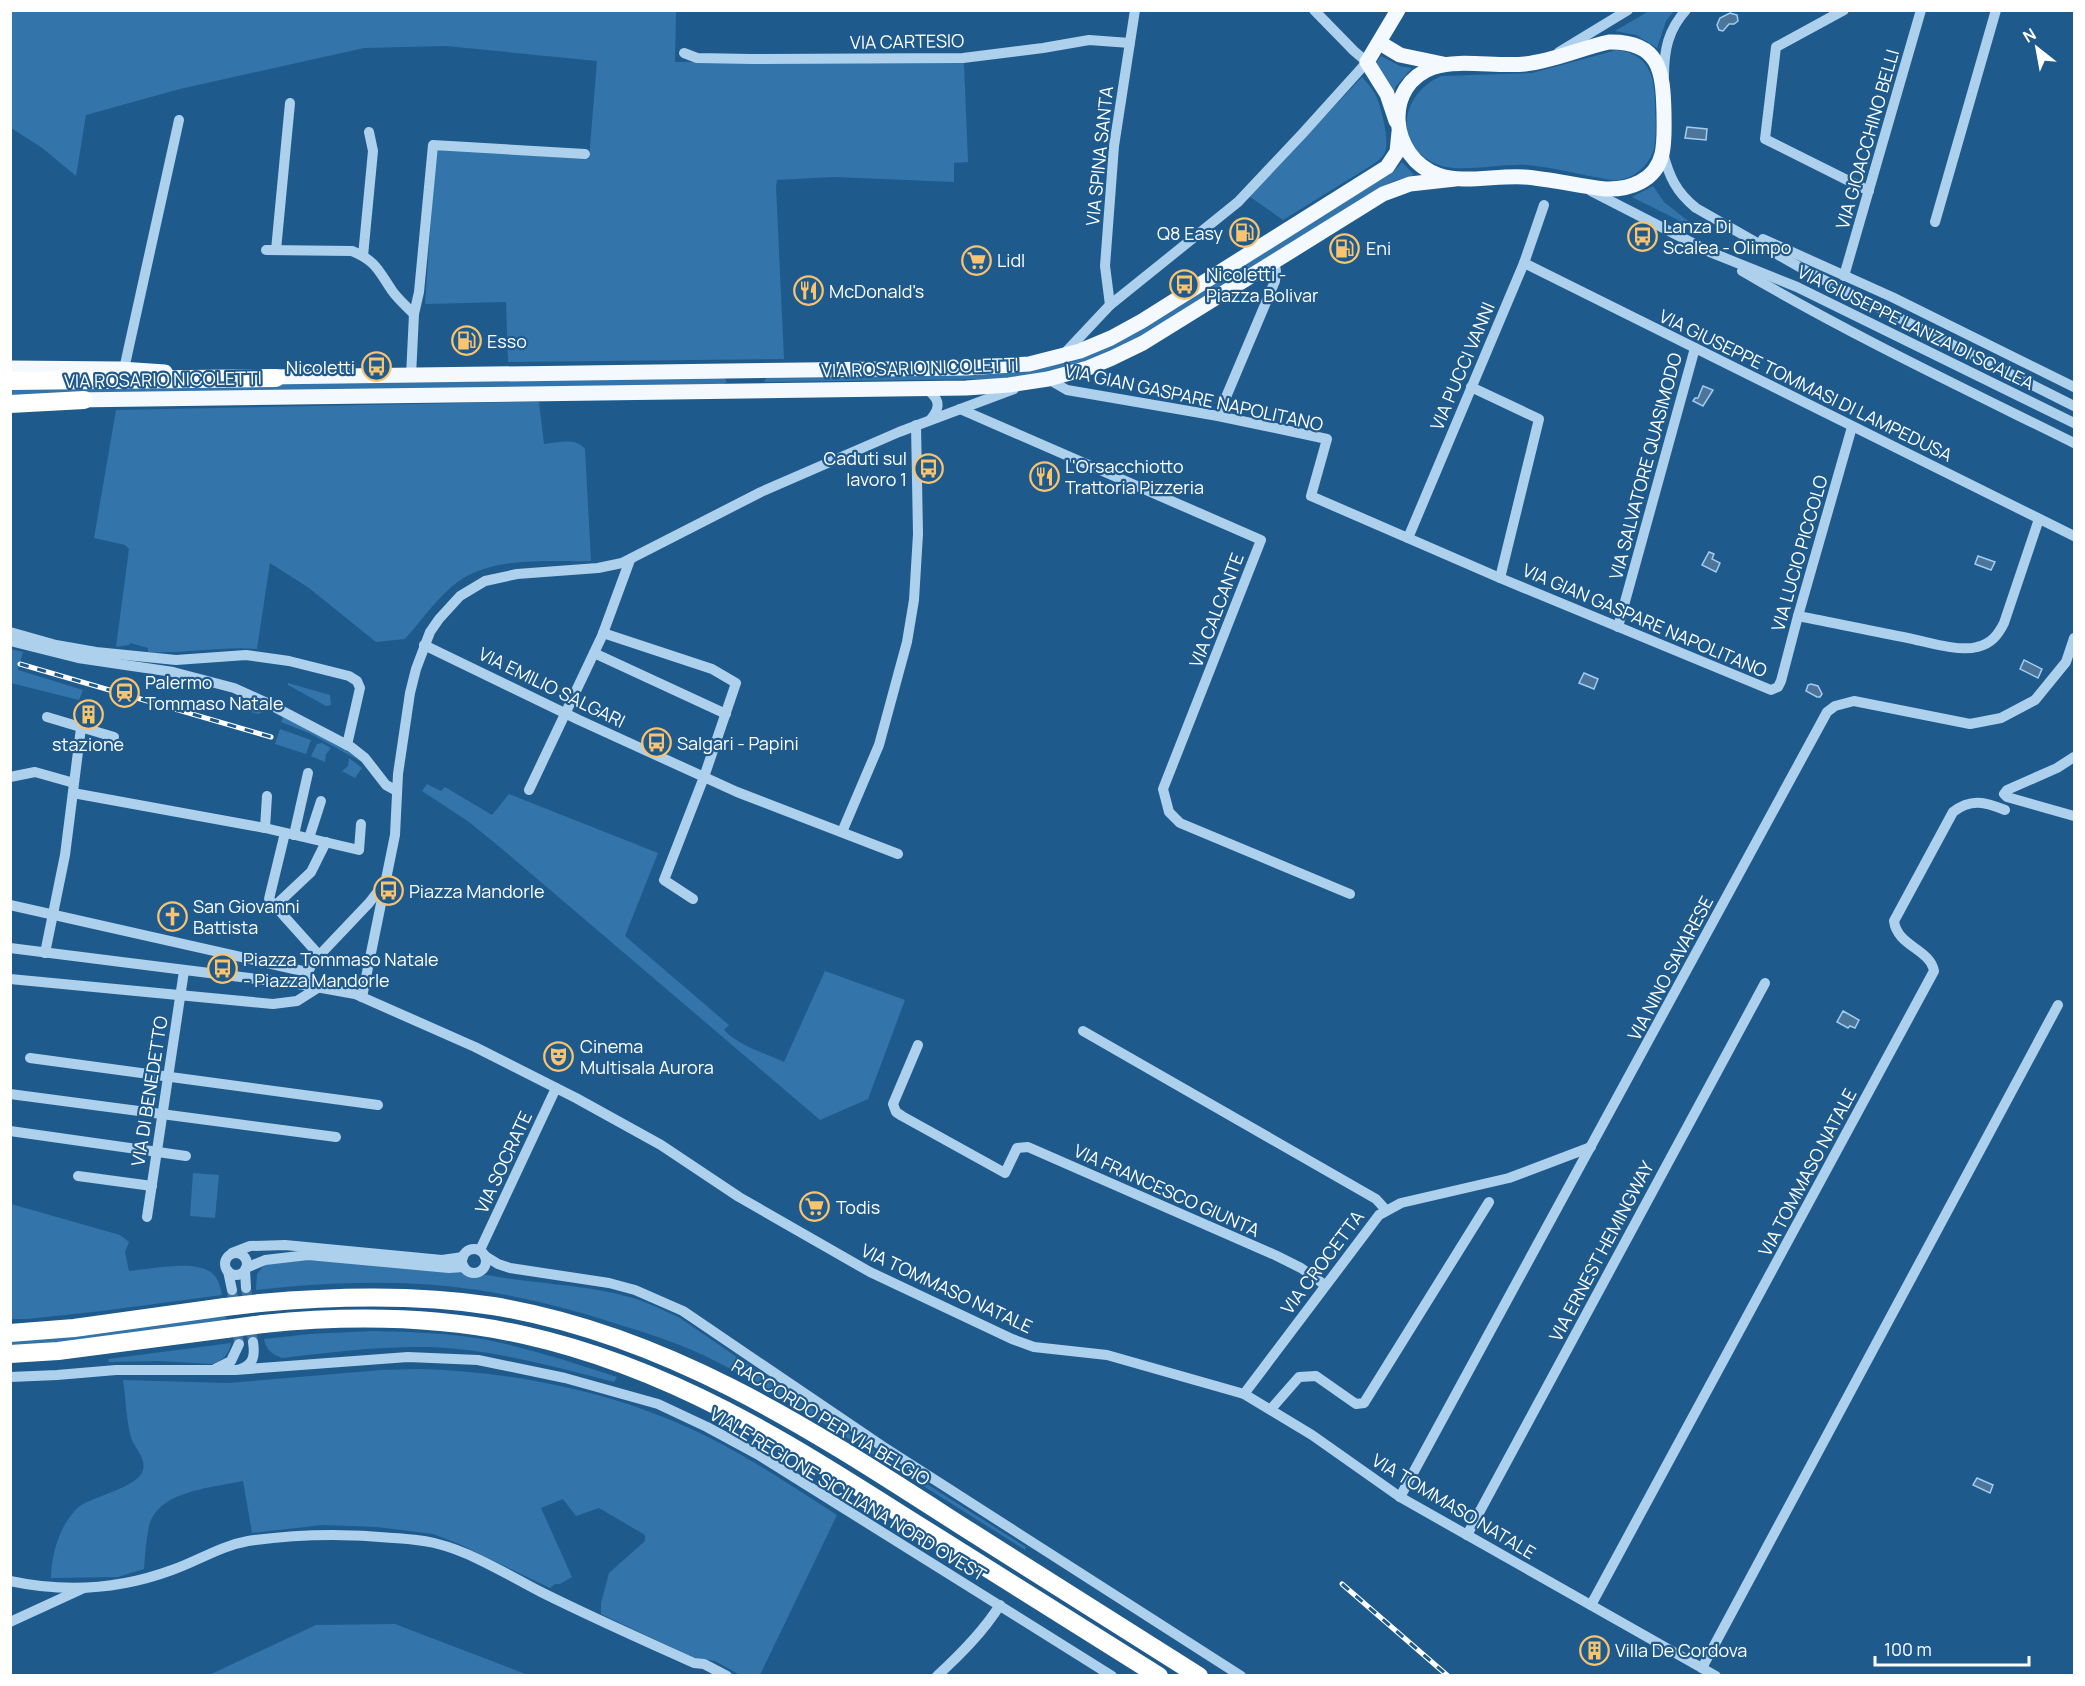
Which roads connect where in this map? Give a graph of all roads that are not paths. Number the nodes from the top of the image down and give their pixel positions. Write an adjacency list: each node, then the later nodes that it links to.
1 (1135, 10): 9 (street, VIA SPINA SANTA)
2 (1314, 10): 12 (street)
3 (1398, 10): 10 (main road)
4 (1628, 10): 13 (street)
5 (1686, 10): 15 (street)
6 (1844, 10): 24 (street)
7 (1921, 10): 24 (street, VIA GIOACCHINO BELLI)
8 (1996, 10): 26 (street)
9 (1130, 43): 11 (street, VIA CARTESIO); 33 (street, VIA SPINA SANTA)
10 (1380, 43): 12 (main road); 14 (main road)
11 (684, 53)
12 (1367, 62): 18 (main road); 33 (street)
13 (1539, 62): 14 (main road); 15 (main road)
14 (1449, 64): 18 (main road, VIA ROSARIO NICOLETTI)
15 (1664, 85): 20 (main road)
16 (290, 103): 29 (street)
17 (178, 120): 38 (street)
18 (1398, 126): 22 (main road); 36 (main road, VIA ROSARIO NICOLETTI)
19 (369, 132): 29 (street)
20 (1663, 153): 23 (main road); 27 (street, VIA GIUSEPPE LANZA DI SCALEA)
21 (585, 154): 34 (street)
22 (1455, 178): 23 (main road); 30 (main road, VIA ROSARIO NICOLETTI)
23 (1580, 186): 28 (street, VIA GIUSEPPE LANZA DI SCALEA)
24 (1869, 191): 32 (street, VIA GIOACCHINO BELLI)
25 (1544, 205): 31 (street, VIA PUCCI VANNI)
26 (1935, 222)
27 (1728, 225): 32 (street, VIA GIUSEPPE LANZA DI SCALEA); 53 (street, VIA GIUSEPPE LANZA DI SCALEA)
28 (1710, 252): 57 (street, VIA GIUSEPPE LANZA DI SCALEA); 60 (street)
29 (363, 256): 34 (street)
30 (1274, 262): 43 (main road, VIA ROSARIO NICOLETTI); 55 (street)
31 (1524, 263): 35 (street, VIA GIUSEPPE TOMMASI DI LAMPEDUSA); 46 (street, VIA PUCCI VANNI)
32 (1844, 276): 47 (street, VIA GIUSEPPE LANZA DI SCALEA)
33 (1110, 305): 36 (street)
34 (414, 314): 41 (street)
35 (1695, 348): 59 (street, VIA GIUSEPPE TOMMASI DI LAMPEDUSA); 67 (street, VIA SALVATORE QUASIMODO)
36 (1060, 357): 39 (main road, VIA ROSARIO NICOLETTI)
37 (10, 368): 38 (main road, VIA ROSARIO NICOLETTI)
38 (124, 369): 42 (main road, VIA ROSARIO NICOLETTI)
39 (772, 371): 40 (main road, VIA ROSARIO NICOLETTI); 50 (main road)
40 (712, 372): 41 (main road, VIA ROSARIO NICOLETTI); 49 (main road)
41 (411, 376): 42 (main road, VIA ROSARIO NICOLETTI)
42 (276, 378): 44 (highway)
43 (1048, 379): 45 (main road, VIA ROSARIO NICOLETTI); 55 (street, VIA GIAN GASPARE NAPOLITANO)
44 (10, 381)
45 (1027, 383): 48 (main road, VIA ROSARIO NICOLETTI); 54 (street)
46 (1471, 387): 63 (street, VIA PUCCI VANNI); 65 (street, VIA GIAN GASPARE NAPOLITANO)
47 (2074, 387)
48 (925, 388): 50 (main road, VIA ROSARIO NICOLETTI); 56 (street)
49 (713, 391): 50 (main road, VIA ROSARIO NICOLETTI); 51 (main road, VIA ROSARIO NICOLETTI)
50 (766, 391)
51 (84, 400): 52 (highway)
52 (10, 402)
53 (2074, 406)
54 (960, 409): 56 (street); 102 (street, VIA CALCANTE)
55 (1218, 416): 63 (street, VIA GIAN GASPARE NAPOLITANO)
56 (931, 420): 58 (street)
57 (2074, 423)
58 (916, 425): 64 (street); 96 (street)
59 (1852, 427): 61 (street, VIA GIUSEPPE TOMMASI DI LAMPEDUSA); 66 (street, VIA LUCIO PICCOLO)
60 (2074, 443)
61 (2039, 519): 62 (street, VIA GIUSEPPE TOMMASI DI LAMPEDUSA); 66 (street)
62 (2074, 536)
63 (1408, 538): 65 (street, VIA GIAN GASPARE NAPOLITANO)
64 (630, 560): 69 (street); 72 (street)
65 (1500, 578): 67 (street, VIA GIAN GASPARE NAPOLITANO)
66 (1798, 616): 74 (street, VIA LUCIO PICCOLO)
67 (1618, 627): 74 (street, VIA GIAN GASPARE NAPOLITANO)
68 (10, 632): 80 (street)
69 (603, 633): 73 (street); 76 (street)
70 (2074, 638): 129 (street, VIA NINO SAVARESE)
71 (10, 642): 80 (street)
72 (424, 645): 75 (street, VIA EMILIO SALGARI); 84 (street)
73 (594, 653): 75 (street); 76 (street)
74 (1778, 687)
75 (566, 713): 86 (street, VIA EMILIO SALGARI); 88 (street)
76 (726, 714): 86 (street)
77 (47, 717): 78 (street)
78 (81, 728): 79 (street); 87 (street)
79 (114, 737)
80 (347, 745): 82 (street)
81 (2074, 757): 93 (street)
82 (375, 768): 84 (street); 89 (street)
83 (308, 772): 97 (street)
84 (398, 774): 89 (street)
85 (10, 777): 87 (street)
86 (704, 777): 96 (street, VIA EMILIO SALGARI); 103 (street)
87 (73, 788): 95 (street); 106 (street)
88 (529, 790)
89 (397, 791): 101 (street)
90 (267, 796): 95 (street)
91 (321, 801): 98 (street)
92 (2005, 810): 160 (street, VIA TOMMASO NATALE)
93 (2074, 816)
94 (361, 824): 99 (street)
95 (265, 828): 97 (street)
96 (842, 832): 100 (street, VIA EMILIO SALGARI)
97 (289, 834): 98 (street); 105 (street)
98 (309, 838): 99 (street)
99 (326, 842): 105 (street)
100 (898, 854)
101 (385, 882): 109 (street); 117 (street)
102 (1350, 894)
103 (693, 899)
104 (10, 905): 106 (street)
105 (275, 906): 109 (street)
106 (53, 915): 108 (street); 111 (street)
107 (10, 948): 108 (street, VIA TOMMASO NATALE)
108 (45, 952): 110 (street, VIA TOMMASO NATALE)
109 (319, 955): 111 (street)
110 (184, 970): 114 (street, VIA TOMMASO NATALE); 116 (street, VIA DI BENEDETTO)
111 (307, 972): 114 (street)
112 (10, 979): 116 (street)
113 (1765, 983): 156 (street, VIA ERNEST HEMINGWAY)
114 (304, 985): 115 (street, VIA TOMMASO NATALE)
115 (319, 987): 116 (street); 117 (street, VIA TOMMASO NATALE)
116 (180, 994): 122 (street, VIA DI BENEDETTO)
117 (362, 997): 123 (street, VIA TOMMASO NATALE)
118 (2058, 1005): 163 (street)
119 (1083, 1031): 135 (street)
120 (918, 1045): 142 (street, VIA FRANCESCO GIUNTA)
121 (30, 1058): 122 (street)
122 (168, 1077): 125 (street); 126 (street, VIA DI BENEDETTO)
123 (556, 1088): 138 (street, VIA SOCRATE); 153 (street, VIA TOMMASO NATALE)
124 (10, 1094): 126 (street)
125 (378, 1105)
126 (163, 1113): 128 (street); 130 (street, VIA DI BENEDETTO)
127 (10, 1131): 130 (street)
128 (336, 1137)
129 (1591, 1147): 135 (street, VIA CROCETTA); 155 (street, VIA NINO SAVARESE)
130 (157, 1151): 131 (street); 133 (street, VIA DI BENEDETTO)
131 (186, 1156)
132 (78, 1176): 133 (street)
133 (152, 1186): 136 (street, VIA DI BENEDETTO)
134 (1489, 1202): 154 (street)
135 (1386, 1210): 142 (street, VIA CROCETTA)
136 (147, 1217)
137 (232, 1253): 139 (street); 140 (street); 141 (street)
138 (483, 1253): 139 (street); 139 (street); 170 (street)
139 (463, 1262): 140 (street)
140 (245, 1269): 141 (street); 143 (street)
141 (228, 1271): 144 (street)
142 (1325, 1285): 153 (street, VIA CROCETTA)
143 (246, 1288)
144 (232, 1290)
145 (10, 1333): 169 (highway, RACCORDO PER VIA BELGIO, bridge)
146 (254, 1342): 148 (street)
147 (10, 1354): 161 (highway, bridge)
148 (249, 1365): 149 (street, VIALE REGIONE SICILIANA NORD OVEST); 150 (street, VIALE REGIONE SICILIANA NORD OVEST); 151 (street)
149 (265, 1368): 150 (street, VIALE REGIONE SICILIANA NORD OVEST); 159 (street, VIALE REGIONE SICILIANA NORD OVEST)
150 (235, 1370): 151 (street, VIALE REGIONE SICILIANA NORD OVEST)
151 (210, 1372): 152 (street, VIALE REGIONE SICILIANA NORD OVEST)
152 (10, 1377)
153 (1244, 1394): 154 (street, VIA TOMMASO NATALE)
154 (1271, 1409): 155 (street, VIA TOMMASO NATALE)
155 (1400, 1497): 156 (street, VIA TOMMASO NATALE)
156 (1467, 1535): 160 (street, VIA TOMMASO NATALE)
157 (10, 1581): 158 (street)
158 (85, 1588): 162 (street); 164 (street)
159 (1000, 1605): 165 (street); 166 (street, VIALE REGIONE SICILIANA NORD OVEST)
160 (1591, 1605): 163 (street, VIA TOMMASO NATALE)
161 (1055, 1611): 167 (highway); 168 (highway)
162 (10, 1622)
163 (1702, 1668): 171 (street, VIA TOMMASO NATALE)
164 (727, 1676)
165 (937, 1676)
166 (1112, 1676)
167 (1146, 1676)
168 (1159, 1676)
169 (1199, 1676)
170 (1241, 1676)
171 (1716, 1676)

